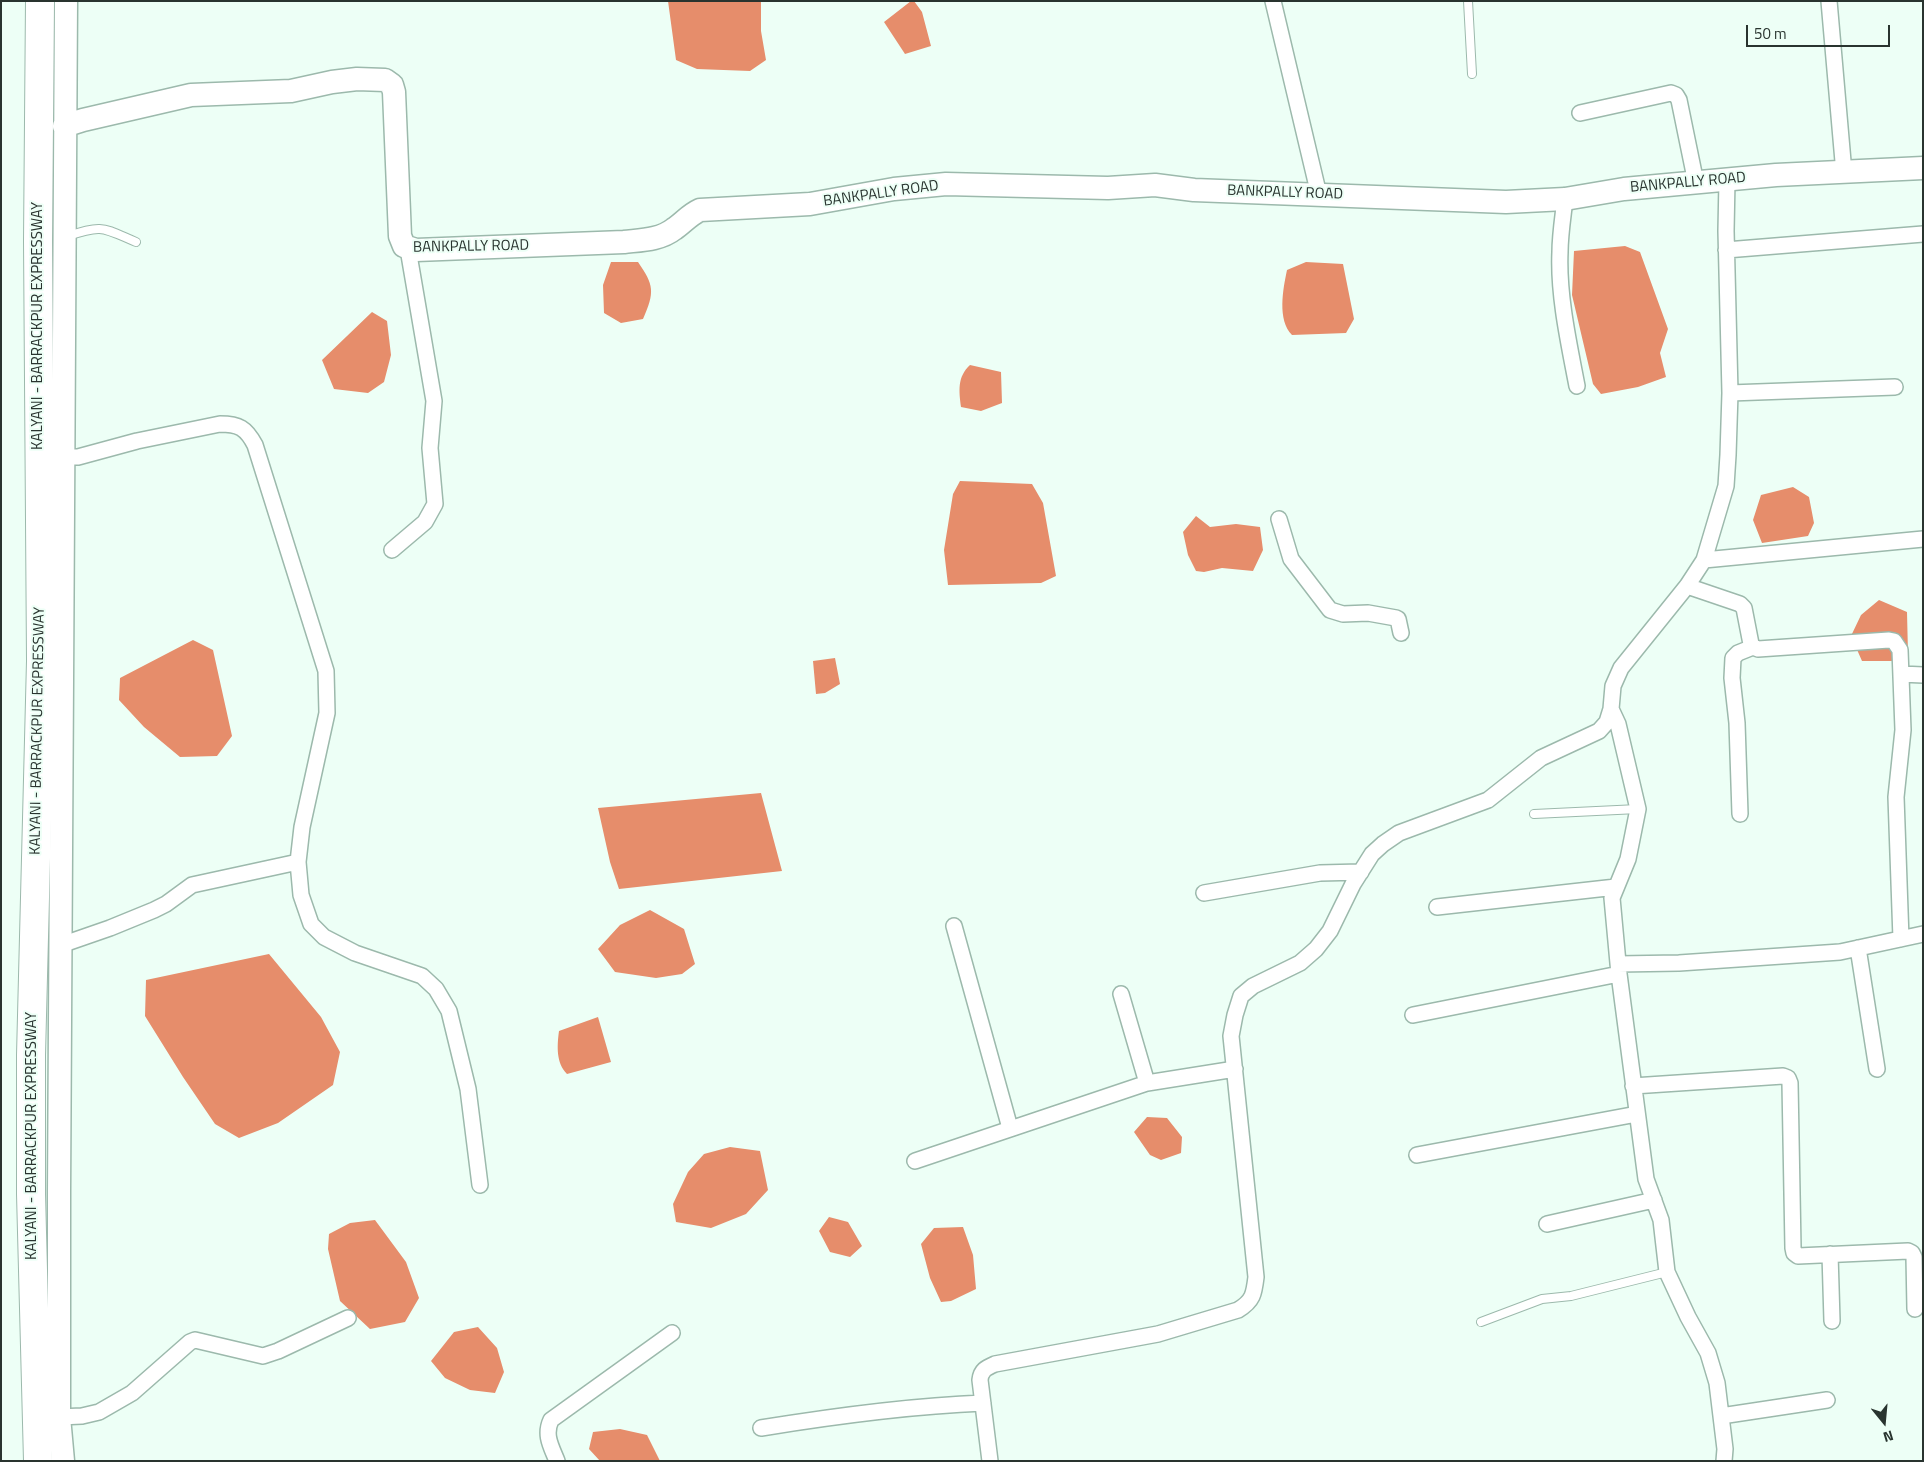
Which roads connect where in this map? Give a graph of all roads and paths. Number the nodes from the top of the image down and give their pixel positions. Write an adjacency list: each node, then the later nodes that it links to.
1 (40, 1): 73 (highway, KALYANI - BARRACKPUR EXPRESSWAY)
2 (66, 1): 8 (street)
3 (1273, 1): 13 (street)
4 (1468, 1): 6 (lane)
5 (1829, 1): 10 (street)
6 (1472, 74)
7 (1580, 113): 12 (street)
8 (64, 126): 16 (street); 18 (street, BANKPALLY ROAD)
9 (1923, 168): 10 (street, BANKPALLY ROAD)
10 (1844, 173): 11 (street, BANKPALLY ROAD)
11 (1727, 180): 12 (street, BANKPALLY ROAD); 19 (street)
12 (1696, 182): 14 (street, BANKPALLY ROAD)
13 (1319, 195): 14 (street, BANKPALLY ROAD); 18 (street, BANKPALLY ROAD)
14 (1565, 199): 20 (street)
15 (1923, 234): 19 (street)
16 (65, 237): 17 (lane); 23 (street)
17 (136, 242)
18 (408, 249): 26 (street)
19 (1726, 250): 22 (street)
20 (1578, 386)
21 (1895, 387): 22 (street)
22 (1730, 393): 27 (street)
23 (62, 457): 37 (street); 45 (street)
24 (1279, 519): 29 (street)
25 (1923, 539): 27 (street)
26 (392, 550)
27 (1704, 560): 28 (street)
28 (1687, 586): 30 (street); 33 (street)
29 (1400, 633)
30 (1754, 648): 31 (street); 36 (street)
31 (1901, 674): 32 (street); 44 (street)
32 (1923, 675)
33 (1611, 709): 34 (street); 38 (street)
34 (1638, 809): 35 (lane); 39 (street)
35 (1534, 814)
36 (1740, 814)
37 (298, 862): 45 (street); 58 (street)
38 (1361, 872): 40 (street); 50 (street)
39 (1616, 887): 41 (street); 47 (street)
40 (1204, 893)
41 (1437, 907)
42 (954, 926): 55 (street)
43 (1923, 934): 44 (street)
44 (1901, 939): 46 (street)
45 (61, 945): 71 (street)
46 (1858, 948): 47 (street); 51 (street)
47 (1619, 969): 49 (street); 53 (street)
48 (1120, 994): 52 (street)
49 (1413, 1015)
50 (1234, 1069): 52 (street); 69 (street)
51 (1877, 1069)
52 (1146, 1083): 55 (street)
53 (1633, 1086): 54 (street); 61 (street)
54 (1636, 1114): 56 (street); 59 (street)
55 (1010, 1128): 57 (street)
56 (1417, 1154)
57 (915, 1161)
58 (480, 1185)
59 (1654, 1200): 60 (street); 62 (street)
60 (1547, 1224)
61 (1830, 1254): 63 (street); 65 (street)
62 (1667, 1272): 66 (lane); 70 (street)
63 (1915, 1309)
64 (348, 1318): 71 (street)
65 (1832, 1321)
66 (1481, 1322)
67 (672, 1333): 75 (street)
68 (1827, 1400): 70 (street)
69 (983, 1403): 72 (street); 76 (street)
70 (1721, 1416): 77 (street)
71 (59, 1417): 74 (street)
72 (761, 1428)
73 (38, 1461)
74 (63, 1461)
75 (557, 1461)
76 (990, 1461)
77 (1724, 1461)

